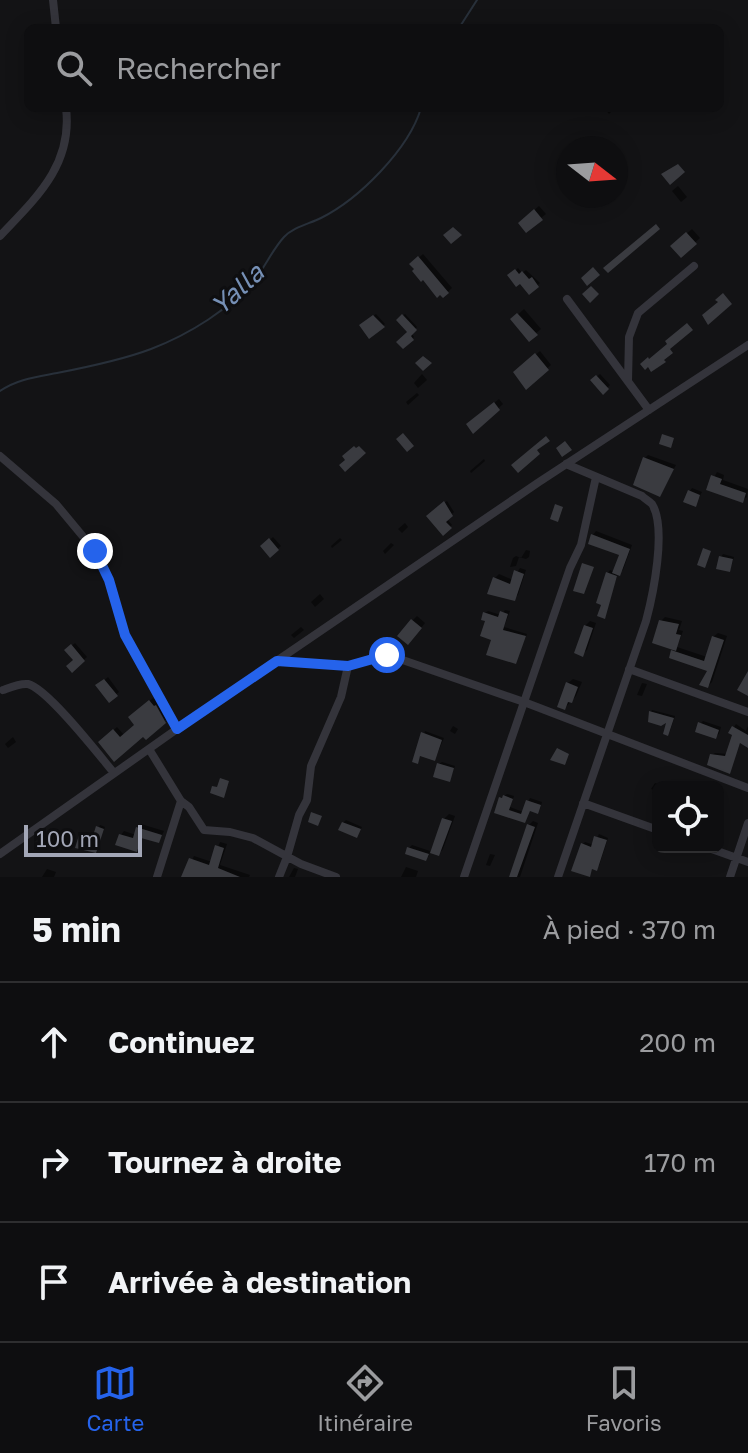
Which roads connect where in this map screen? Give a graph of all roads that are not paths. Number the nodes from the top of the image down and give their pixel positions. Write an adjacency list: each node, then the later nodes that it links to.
1 (53, 0): 2 (street)
2 (56, 24)
3 (66, 112): 4 (street)
4 (0, 236)
5 (694, 266): 8 (street)
6 (567, 299): 8 (street)
7 (748, 345): 9 (street)
8 (628, 381): 9 (street)
9 (649, 410): 11 (street)
10 (0, 456): 19 (street)
11 (566, 464): 12 (street); 13 (street)
12 (596, 477): 15 (street); 17 (street)
13 (277, 661): 14 (street); 19 (street)
14 (348, 666): 17 (street); 30 (street)
15 (629, 669): 18 (street); 20 (street)
16 (3, 690): 22 (street)
17 (524, 702): 20 (street); 37 (street)
18 (748, 712)
19 (177, 729): 21 (street)
20 (607, 734): 23 (street); 25 (street)
21 (149, 749): 22 (street); 24 (street)
22 (114, 773): 29 (street)
23 (748, 788)
24 (181, 801): 30 (street); 34 (street)
25 (583, 803): 27 (street); 33 (street)
26 (748, 823): 31 (street)
27 (652, 828)
28 (722, 853): 31 (street)
29 (0, 854)
30 (287, 857): 35 (street); 36 (street)
31 (736, 858): 32 (street); 39 (street)
32 (748, 862)
33 (558, 875): 38 (street)
34 (157, 877)
35 (279, 877)
36 (336, 877)
37 (464, 877)
38 (572, 877)
39 (730, 877)

